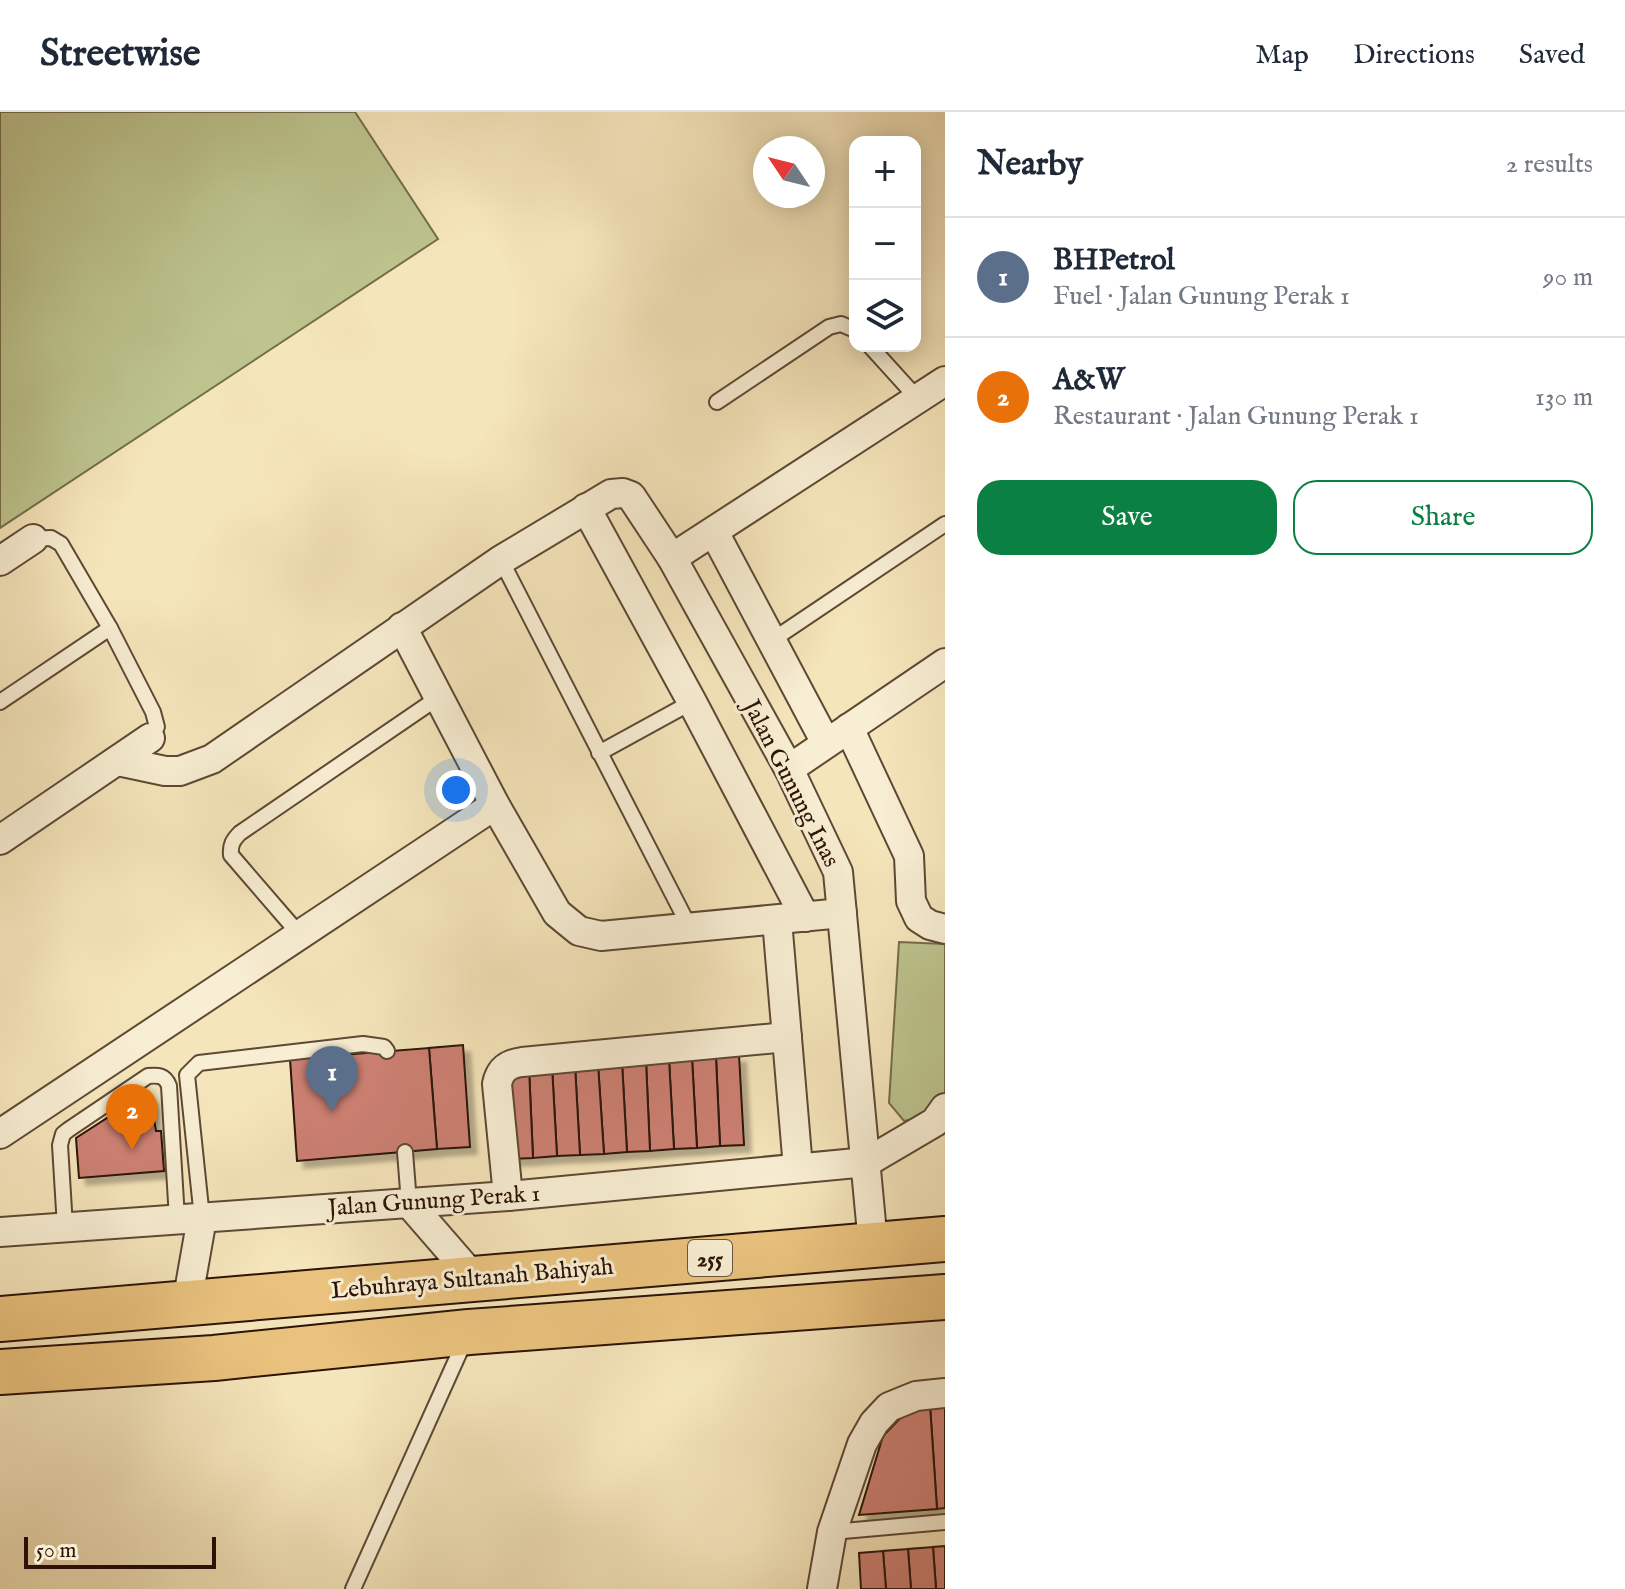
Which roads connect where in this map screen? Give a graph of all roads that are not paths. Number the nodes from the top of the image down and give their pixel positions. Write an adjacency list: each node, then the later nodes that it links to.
1 (849, 327): 5 (lane)
2 (875, 352): 4 (lane)
3 (945, 381): 4 (street)
4 (918, 399): 8 (street)
5 (717, 402)
6 (586, 508): 10 (street, Jalan Gunung Inas); 11 (street); 19 (street)
7 (945, 524): 15 (lane)
8 (714, 532): 10 (street); 15 (street)
9 (33, 539): 12 (street); 14 (lane)
10 (672, 558): 24 (street, Jalan Gunung Inas)
11 (501, 560): 13 (street); 22 (lane)
12 (0, 561)
13 (402, 627): 17 (street); 23 (street)
14 (110, 628): 18 (lane); 21 (lane)
15 (771, 641): 20 (street)
16 (945, 663): 20 (street)
17 (439, 697): 25 (street); 32 (lane)
18 (0, 702)
19 (692, 702): 22 (lane); 28 (street)
20 (838, 736): 24 (street); 31 (street)
21 (150, 738): 23 (street)
22 (599, 753): 30 (lane)
23 (118, 761): 26 (street)
24 (789, 769): 27 (street, Jalan Gunung Inas)
25 (495, 805): 30 (street); 32 (street)
26 (0, 839)
27 (842, 913): 28 (street); 38 (street, Jalan Gunung Inas)
28 (805, 917): 29 (street)
29 (777, 920): 30 (street); 33 (street)
30 (690, 928)
31 (945, 929)
32 (300, 935): 36 (street)
33 (787, 1037): 39 (street); 40 (street)
34 (387, 1051): 42 (lane)
35 (945, 1108): 38 (street)
36 (0, 1134)
37 (405, 1152): 41 (lane)
38 (867, 1162): 39 (street, Jalan Gunung Perak 1); 46 (street, Jalan Gunung Inas)
39 (798, 1168): 40 (street, Jalan Gunung Perak 1)
40 (508, 1196): 41 (street, Jalan Gunung Perak 1)
41 (409, 1203): 42 (street, Jalan Gunung Perak 1); 47 (street)
42 (190, 1218): 43 (street, Jalan Gunung Perak 1); 43 (lane); 51 (street)
43 (65, 1227): 44 (street, Jalan Gunung Perak 1)
44 (0, 1232)
45 (945, 1239): 46 (main road, Lebuhraya Sultanah Bahiyah / 255)
46 (873, 1244): 47 (main road, Lebuhraya Sultanah Bahiyah / 255)
47 (474, 1278): 48 (main road, Lebuhraya Sultanah Bahiyah / 255)
48 (354, 1289): 49 (main road, Lebuhraya Sultanah Bahiyah / 255); 54 (main road)
49 (290, 1294): 51 (main road, Lebuhraya Sultanah Bahiyah / 255); 55 (main road)
50 (945, 1297): 53 (main road, 255)
51 (187, 1303): 52 (main road, Lebuhraya Sultanah Bahiyah / 255)
52 (0, 1319)
53 (469, 1332): 54 (main road, 255); 60 (lane)
54 (358, 1344): 55 (main road, 255)
55 (294, 1350): 56 (main road, 255)
56 (0, 1372)
57 (945, 1393): 59 (street)
58 (945, 1522): 59 (lane)
59 (832, 1532): 61 (street)
60 (353, 1589)
61 (822, 1589)

